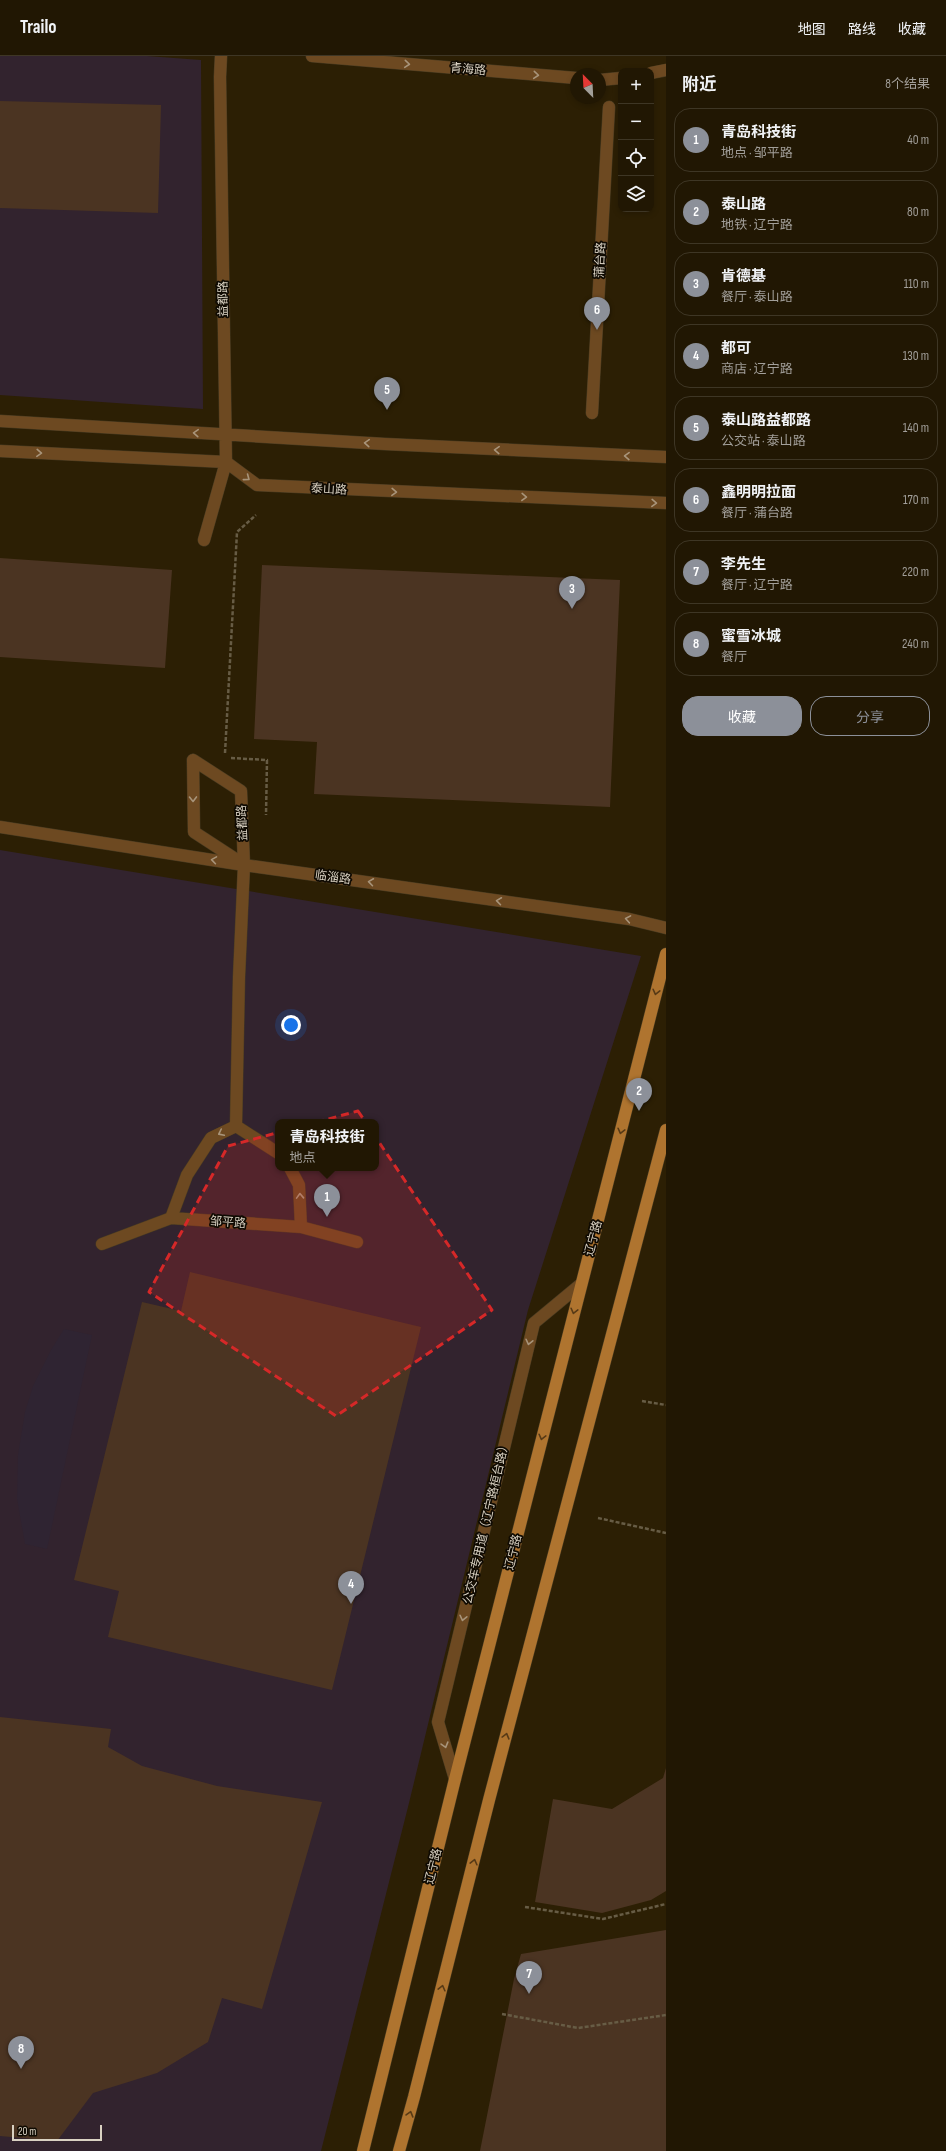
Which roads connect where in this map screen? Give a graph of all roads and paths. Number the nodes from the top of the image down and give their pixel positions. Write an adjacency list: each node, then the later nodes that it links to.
1 (222, 56): 11 (street, 益都路)
2 (312, 56): 5 (street, 青海路, one-way to 5)
3 (666, 70): 4 (street)
4 (654, 72)
5 (570, 78)
6 (618, 78): 7 (street)
7 (606, 79)
8 (609, 107): 9 (street, 蒲台路)
9 (592, 414)
10 (0, 421): 11 (street, one-way to 10)
11 (226, 435): 13 (street, one-way to 11); 14 (street, 益都路)
12 (0, 451): 14 (street, one-way to 14)
13 (666, 457)
14 (226, 462): 15 (street, 泰山路, one-way to 15); 17 (street, 益都路)
15 (666, 503)
16 (256, 515): 18 (path)
17 (204, 540)
18 (266, 821)
19 (0, 827): 20 (street, 临淄路, one-way to 19)
20 (244, 865): 20 (street, 益都路, one-way to 20); 21 (street, 临淄路, one-way to 20); 23 (street)
21 (666, 928)
22 (666, 954): 31 (main road, 辽宁路, one-way to 31)
23 (236, 1126): 25 (street); 27 (street, one-way to 27)
24 (666, 1130): 42 (main road, one-way to 24)
25 (275, 1151)
26 (292, 1171): 28 (street, one-way to 26)
27 (171, 1218): 28 (street, 邹平路); 30 (street, 邹平路)
28 (301, 1227): 29 (street, 邹平路)
29 (357, 1242)
30 (102, 1244)
31 (581, 1284): 36 (main road, 辽宁路, one-way to 36); 36 (street, 公交车专用道（辽宁路桓台路）, one-way to 36)
32 (642, 1401): 33 (path)
33 (666, 1405)
34 (598, 1518): 35 (path)
35 (666, 1533)
36 (455, 1779): 41 (main road, 辽宁路)
37 (666, 1904): 38 (path)
38 (525, 1907)
39 (502, 2014): 40 (path)
40 (666, 2015)
41 (362, 2151)
42 (399, 2151)

